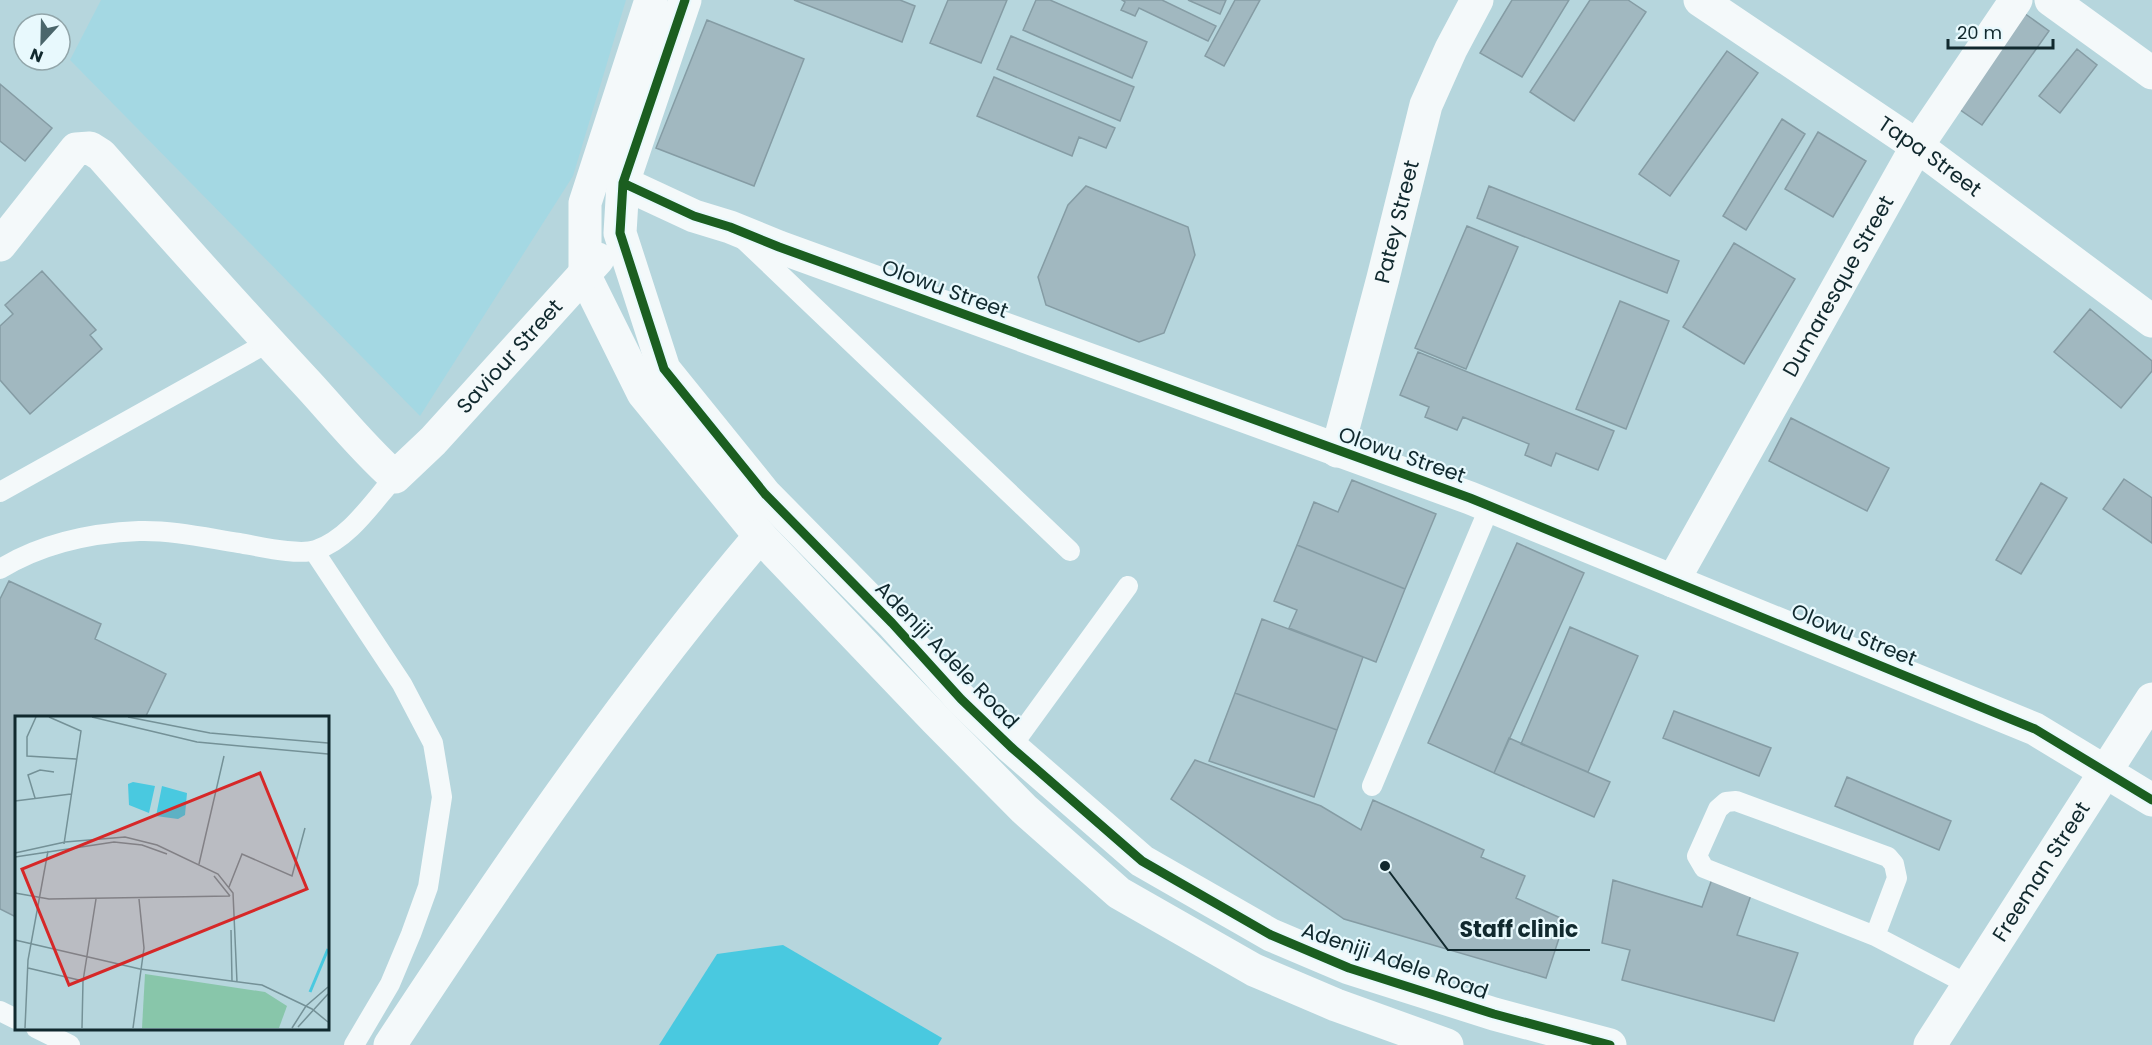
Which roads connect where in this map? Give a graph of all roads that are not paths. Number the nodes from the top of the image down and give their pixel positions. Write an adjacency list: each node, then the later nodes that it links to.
1 (651, 0): 13 (street)
2 (685, 0): 9 (street, Adeniji Adele Road)
3 (1477, 0): 16 (street, Patey Street)
4 (1700, 0): 8 (street, Tapa Street)
5 (2016, 0): 8 (street, Dumaresque Street)
6 (2051, 0): 7 (street)
7 (2152, 73)
8 (1917, 146): 14 (street, Tapa Street); 24 (street, Dumaresque Street)
9 (623, 183): 10 (street, Olowu Street); 11 (street, Adeniji Adele Road)
10 (730, 227): 16 (street, Olowu Street); 21 (lane)
11 (620, 233): 13 (street, Saviour Street); 27 (street, Adeniji Adele Road)
12 (0, 245): 15 (street)
13 (585, 276): 17 (street, Saviour Street); 20 (street)
14 (2152, 321)
15 (269, 342): 17 (street); 18 (lane)
16 (1337, 451): 19 (street, Olowu Street)
17 (394, 477): 22 (lane)
18 (0, 492)
19 (1490, 506): 24 (street, Olowu Street); 29 (lane)
20 (760, 536): 38 (street); 39 (street)
21 (1070, 550)
22 (314, 551): 23 (lane); 37 (lane)
23 (0, 569)
24 (1673, 581): 28 (street, Olowu Street)
25 (1128, 586): 27 (lane)
26 (2152, 699): 28 (street, Freeman Street)
27 (1011, 747): 40 (street, Adeniji Adele Road)
28 (2105, 771): 30 (street, Olowu Street); 32 (street, Freeman Street)
29 (1371, 786)
30 (2152, 800)
31 (1875, 936): 31 (lane); 32 (lane)
32 (1969, 985): 41 (street, Freeman Street)
33 (0, 1011): 34 (lane)
34 (15, 1018)
35 (38, 1030): 36 (lane)
36 (70, 1045)
37 (354, 1045)
38 (390, 1045)
39 (1447, 1045)
40 (1610, 1045)
41 (1930, 1045)

